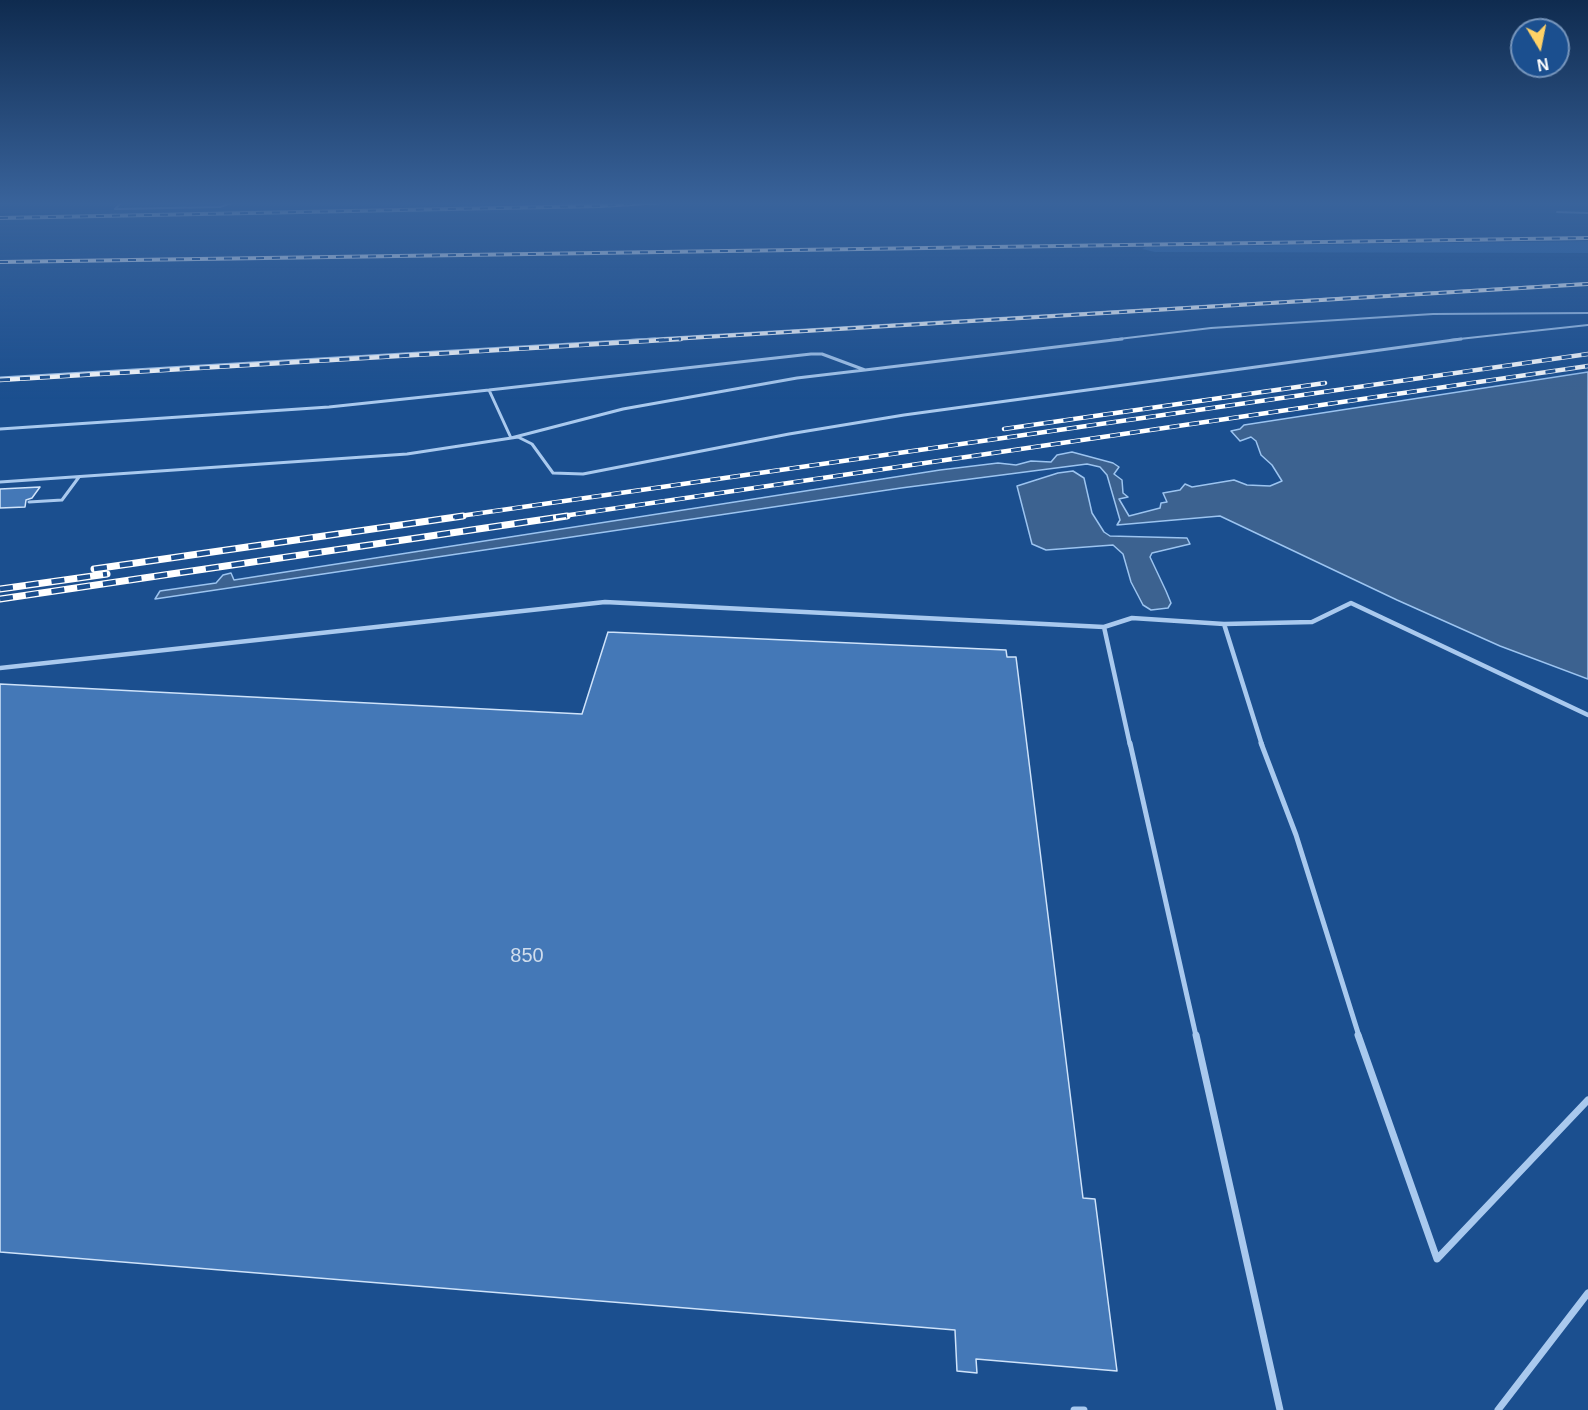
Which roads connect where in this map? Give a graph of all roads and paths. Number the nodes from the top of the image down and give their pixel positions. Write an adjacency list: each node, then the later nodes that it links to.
1 (1588, 283): 5 (lane)
2 (1588, 313): 4 (lane)
3 (1588, 325): 8 (lane)
4 (865, 369): 6 (lane); 8 (lane)
5 (0, 378)
6 (489, 390): 7 (lane); 8 (lane)
7 (0, 429)
8 (511, 438): 9 (lane)
9 (79, 477): 10 (lane); 11 (lane)
10 (0, 482)
11 (29, 502)
12 (1224, 624): 13 (lane); 15 (lane); 16 (lane)
13 (1104, 627): 14 (lane); 20 (lane)
14 (0, 668)
15 (1588, 715)
16 (1588, 1100)
17 (1588, 1293): 21 (lane)
18 (1074, 1410): 19 (lane)
19 (1084, 1410)
20 (1280, 1410)
21 (1498, 1410)

